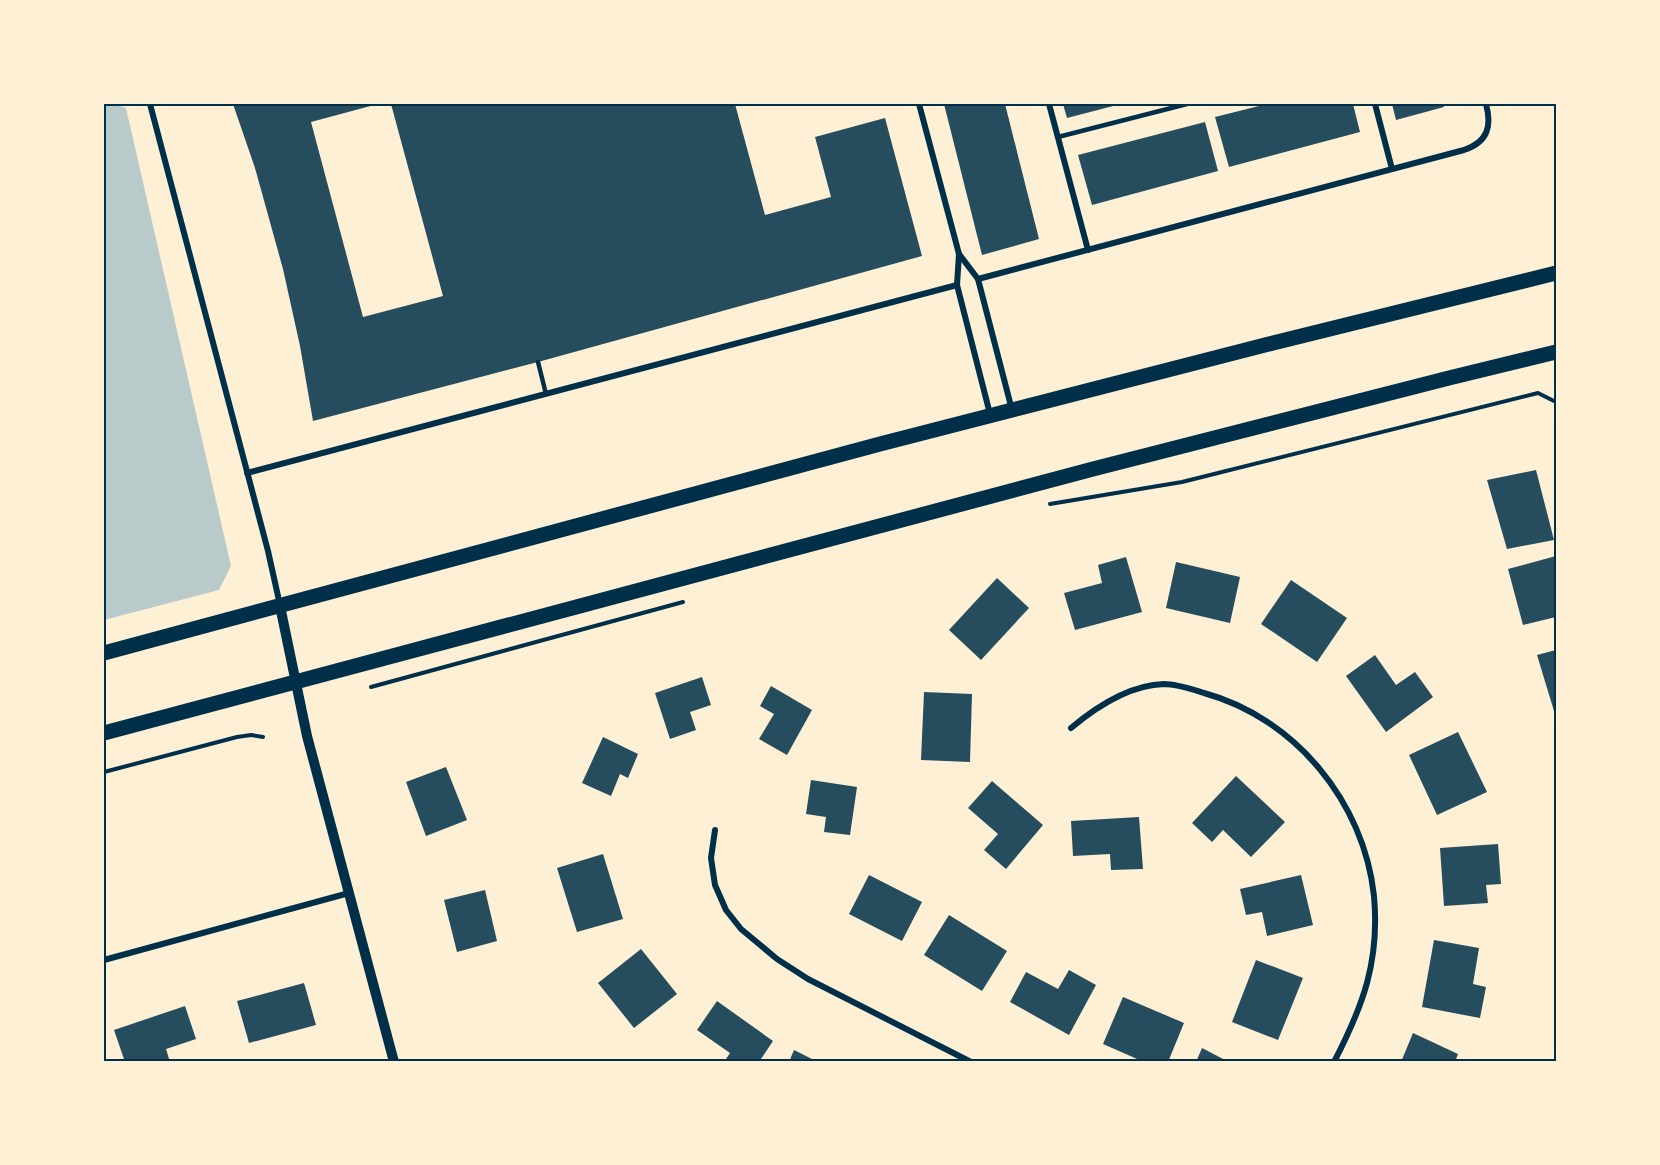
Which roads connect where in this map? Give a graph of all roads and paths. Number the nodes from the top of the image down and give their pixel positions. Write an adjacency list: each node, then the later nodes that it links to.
1 (150, 104): 20 (street)
2 (919, 104): 10 (street)
3 (1049, 104): 7 (street)
4 (1187, 104): 7 (lane)
5 (1375, 104): 8 (street)
6 (1486, 104): 8 (street)
7 (1058, 137): 9 (street)
8 (1392, 169): 9 (street)
9 (1088, 250): 12 (street)
10 (959, 254): 12 (street); 13 (street)
11 (1557, 273): 18 (main road)
12 (978, 279): 18 (street)
13 (957, 285): 16 (street); 19 (street)
14 (1557, 352): 25 (main road)
15 (538, 362): 16 (lane)
16 (546, 394): 20 (street)
17 (1557, 402): 21 (path)
18 (1012, 410): 19 (main road)
19 (991, 416): 23 (main road)
20 (248, 473): 23 (street)
21 (1041, 505)
22 (688, 601): 26 (path)
23 (280, 606): 24 (main road); 25 (street)
24 (104, 653)
25 (296, 682): 28 (main road); 32 (street)
26 (371, 687)
27 (1071, 728): 36 (street)
28 (104, 733)
29 (263, 737): 30 (path)
30 (104, 772)
31 (715, 830): 35 (street)
32 (349, 892): 33 (street); 34 (street)
33 (104, 960)
34 (394, 1062)
35 (971, 1062)
36 (1334, 1062)

